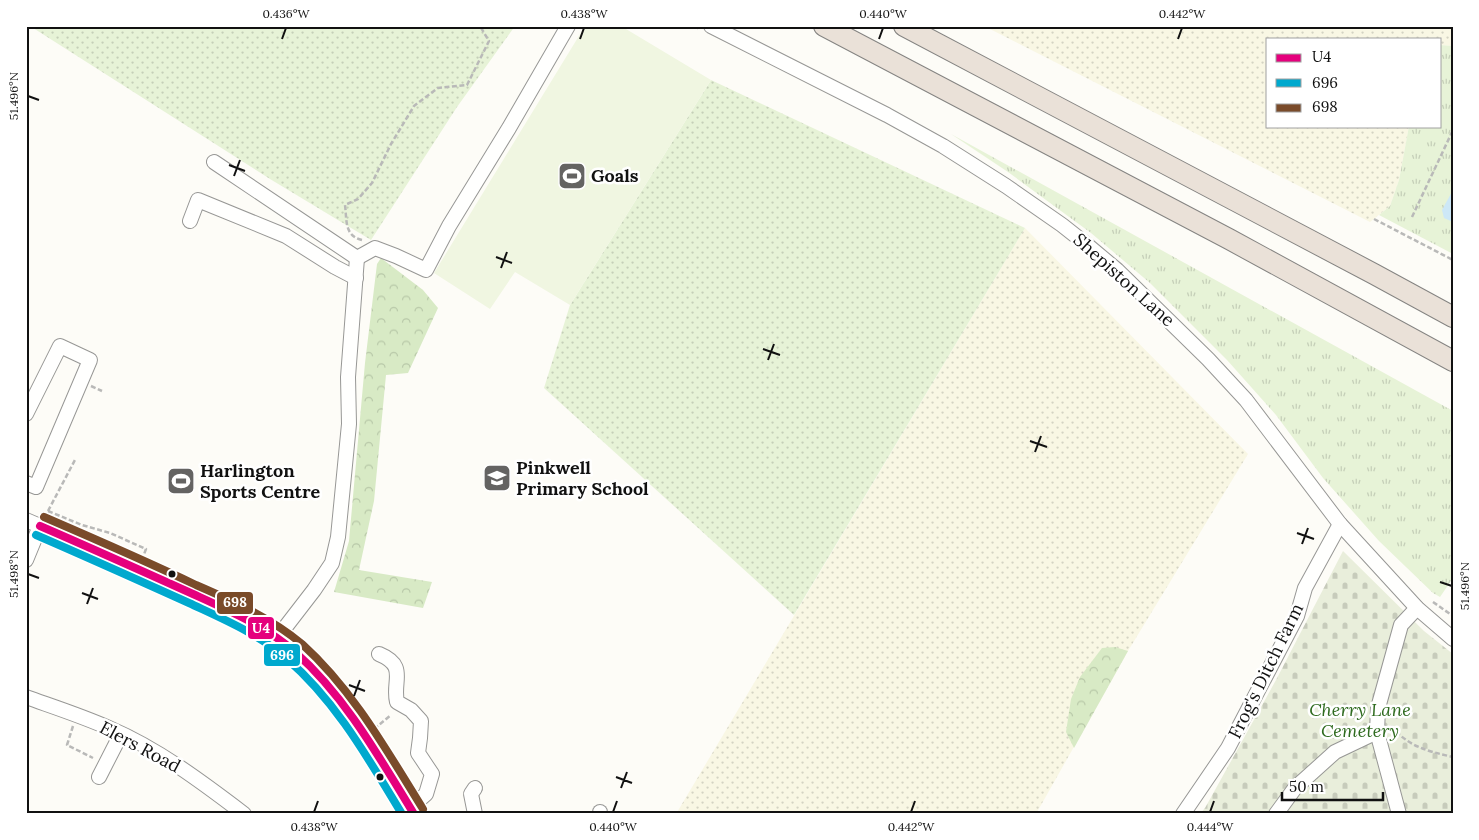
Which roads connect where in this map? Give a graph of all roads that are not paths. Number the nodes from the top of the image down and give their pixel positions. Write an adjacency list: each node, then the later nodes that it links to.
1 (568, 26): 7 (street)
2 (824, 26): 10 (highway)
3 (904, 26): 9 (highway)
4 (707, 29): 16 (street, Shepiston Lane)
5 (214, 162): 7 (street)
6 (190, 221): 8 (street)
7 (357, 258): 8 (street)
8 (356, 278): 20 (street)
9 (1453, 318)
10 (1389, 326): 11 (highway); 12 (highway)
11 (1453, 362)
12 (1453, 374)
13 (26, 414): 14 (street)
14 (26, 483)
15 (26, 520): 17 (street)
16 (1340, 524): 19 (street, Shepiston Lane); 31 (street, Frog's Ditch Farm)
17 (40, 526): 18 (street); 20 (street)
18 (26, 560)
19 (1416, 608): 21 (street, Shepiston Lane); 24 (street)
20 (277, 638): 28 (street)
21 (1453, 638)
22 (379, 654): 28 (street)
23 (26, 697): 25 (street, Elers Road)
24 (1377, 732): 32 (street); 33 (street)
25 (121, 734): 26 (street); 29 (street, Elers Road)
26 (99, 777)
27 (476, 788): 30 (street)
28 (412, 811)
29 (244, 814)
30 (475, 814)
31 (1183, 814)
32 (1276, 814)
33 (1399, 814)

